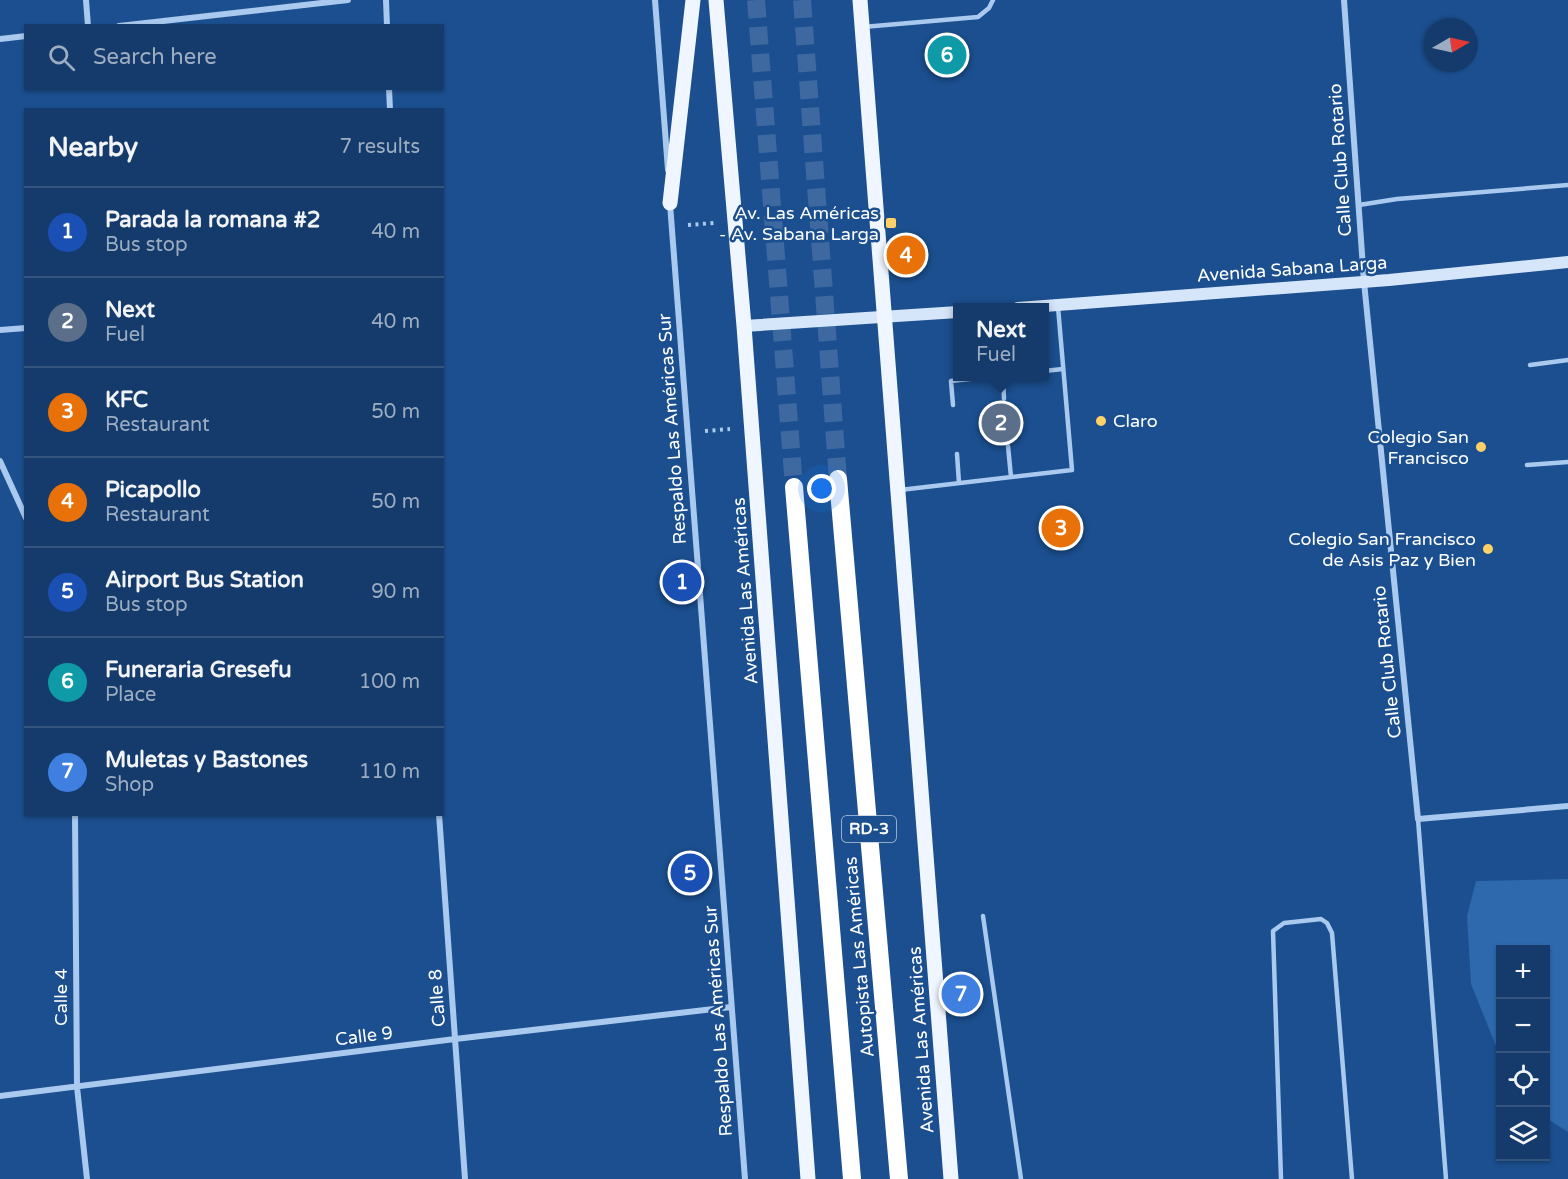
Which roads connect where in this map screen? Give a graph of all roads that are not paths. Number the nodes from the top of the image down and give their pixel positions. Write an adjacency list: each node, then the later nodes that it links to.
1 (86, 0): 10 (street)
2 (348, 0): 11 (street)
3 (386, 0): 12 (street)
4 (655, 0): 19 (street, Respaldo Las Américas Sur)
5 (693, 0): 19 (main road)
6 (716, 0): 27 (main road, Avenida Las Américas)
7 (860, 0): 13 (main road, Avenida Las Américas)
8 (993, 0): 13 (lane)
9 (1344, 0): 20 (street, Calle Club Rotario)
10 (88, 24)
11 (137, 24)
12 (387, 24)
13 (862, 27): 26 (main road, Avenida Las Américas)
14 (24, 36): 15 (street)
15 (0, 39)
16 (389, 90): 17 (street)
17 (390, 108)
18 (1568, 185): 20 (lane)
19 (670, 203): 54 (street, Respaldo Las Américas Sur)
20 (1359, 204): 22 (street, Calle Club Rotario)
21 (1568, 262): 22 (main road, Avenida Sabana Larga)
22 (1364, 282): 23 (main road, Avenida Sabana Larga); 52 (street, Calle Club Rotario)
23 (1058, 305): 24 (main road, Avenida Sabana Larga); 32 (lane)
24 (1049, 306)
25 (953, 312): 26 (main road)
26 (884, 317): 27 (main road); 47 (main road, Avenida Las Américas)
27 (744, 326): 61 (main road, Avenida Las Américas)
28 (24, 328): 29 (street)
29 (0, 330)
30 (1568, 360): 31 (lane)
31 (1530, 365)
32 (1063, 369): 33 (lane); 43 (lane)
33 (1049, 370)
34 (953, 381): 37 (lane)
35 (1003, 381): 36 (lane)
36 (1004, 399)
37 (953, 405)
38 (1008, 446): 43 (lane)
39 (957, 454): 45 (lane)
40 (0, 461): 48 (street)
41 (1568, 462): 42 (lane)
42 (1527, 465)
43 (1011, 477): 45 (lane)
44 (838, 479): 63 (highway, Autopista Las Américas / RD-3)
45 (959, 483): 47 (lane)
46 (794, 487): 62 (highway, Autopista Las Américas / RD-3)
47 (897, 490): 64 (main road, Avenida Las Américas)
48 (24, 514)
49 (1568, 806): 52 (street)
50 (75, 816): 56 (street, Calle 4)
51 (439, 816): 55 (street, Calle 8)
52 (1418, 819): 68 (lane)
53 (983, 916): 65 (lane)
54 (732, 1006): 55 (street, Calle 9); 60 (street, Respaldo Las Américas Sur)
55 (455, 1039): 56 (street, Calle 9); 59 (street, Calle 8)
56 (77, 1087): 57 (street, Calle 9); 58 (street, Calle 4)
57 (0, 1096)
58 (87, 1179)
59 (465, 1179)
60 (745, 1179)
61 (808, 1179)
62 (852, 1179)
63 (898, 1179)
64 (951, 1179)
65 (1021, 1179)
66 (1281, 1179): 67 (lane)
67 (1352, 1179)
68 (1446, 1179)

